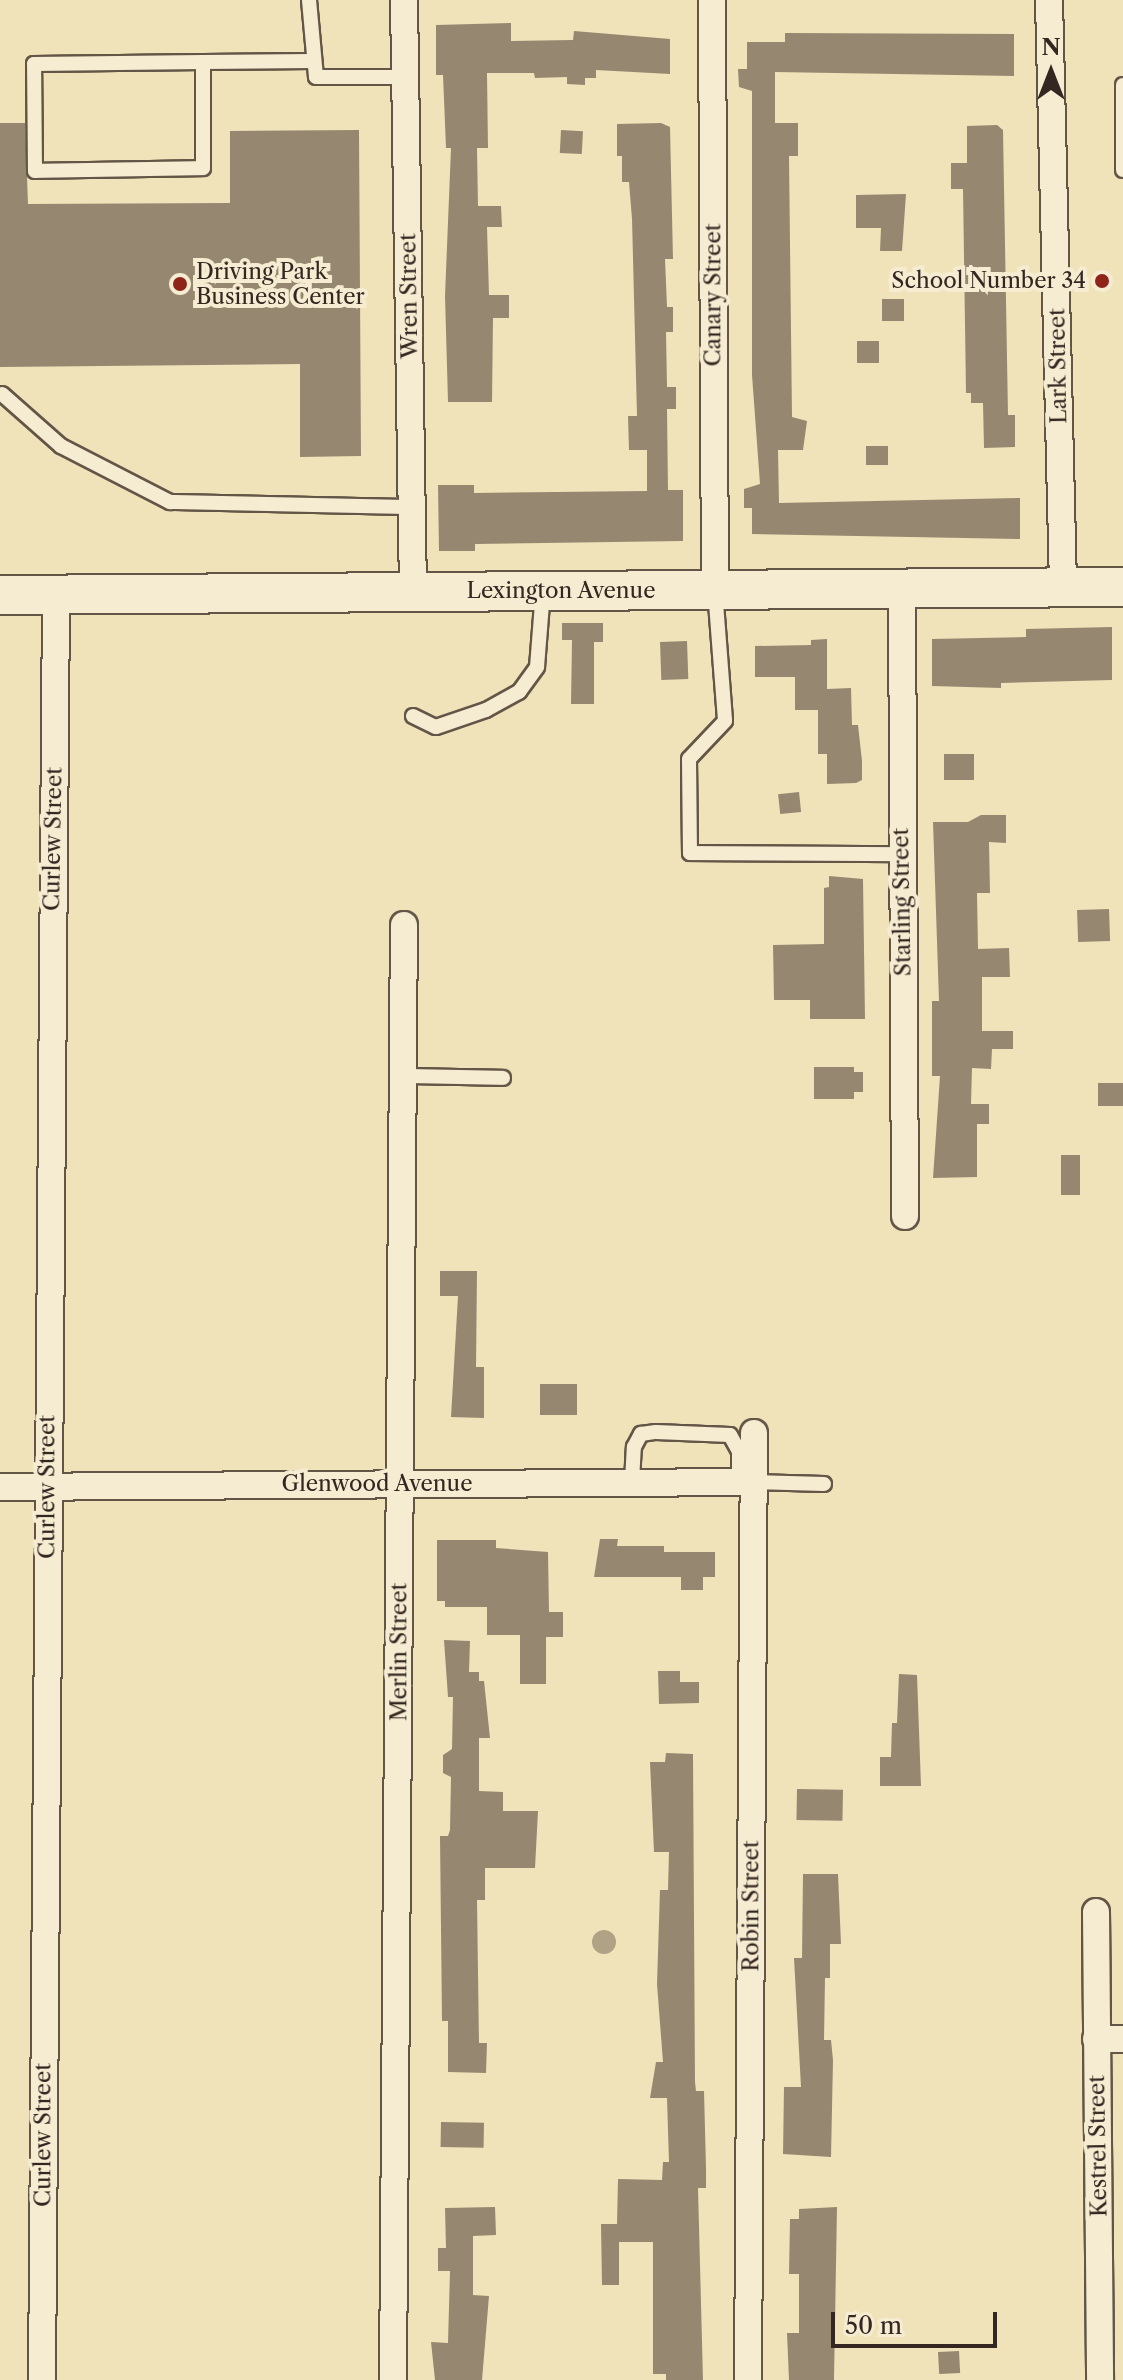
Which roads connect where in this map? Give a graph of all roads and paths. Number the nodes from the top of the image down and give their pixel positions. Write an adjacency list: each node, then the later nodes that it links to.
1 (309, 0): 5 (lane)
2 (404, 0): 7 (street, Wren Street)
3 (712, 0): 15 (street, Canary Street)
4 (1049, 0): 12 (street, Lark Street)
5 (312, 61): 6 (lane); 7 (lane)
6 (203, 62): 6 (lane)
7 (405, 77): 11 (street, Wren Street)
8 (1123, 85): 9 (lane)
9 (1123, 170)
10 (2, 394): 11 (lane)
11 (411, 507): 17 (street, Wren Street)
12 (1063, 587): 13 (main road, Lexington Avenue); 14 (main road, Lexington Avenue)
13 (1123, 587)
14 (902, 588): 15 (main road, Lexington Avenue); 21 (street, Starling Street)
15 (715, 589): 16 (main road, Lexington Avenue); 21 (lane)
16 (543, 591): 17 (main road, Lexington Avenue); 20 (lane)
17 (413, 592): 18 (main road, Lexington Avenue)
18 (56, 594): 19 (main road, Lexington Avenue); 31 (street, Curlew Street)
19 (0, 595)
20 (413, 716)
21 (902, 854): 25 (street, Starling Street)
22 (404, 925): 23 (street, Merlin Street)
23 (403, 1076): 24 (lane); 29 (street, Merlin Street)
24 (503, 1078)
25 (905, 1216)
26 (754, 1433): 28 (street, Robin Street)
27 (632, 1482): 28 (street, Glenwood Avenue); 28 (lane); 29 (street, Glenwood Avenue)
28 (746, 1482): 30 (lane); 38 (street, Robin Street)
29 (400, 1483): 31 (street, Glenwood Avenue); 37 (street, Merlin Street)
30 (824, 1484)
31 (46, 1486): 32 (street, Glenwood Avenue); 36 (street, Curlew Street)
32 (0, 1487)
33 (1096, 1912): 34 (street, Kestrel Street)
34 (1096, 2039): 35 (street); 39 (street, Kestrel Street)
35 (1123, 2039)
36 (42, 2380)
37 (393, 2380)
38 (748, 2380)
39 (1100, 2380)

